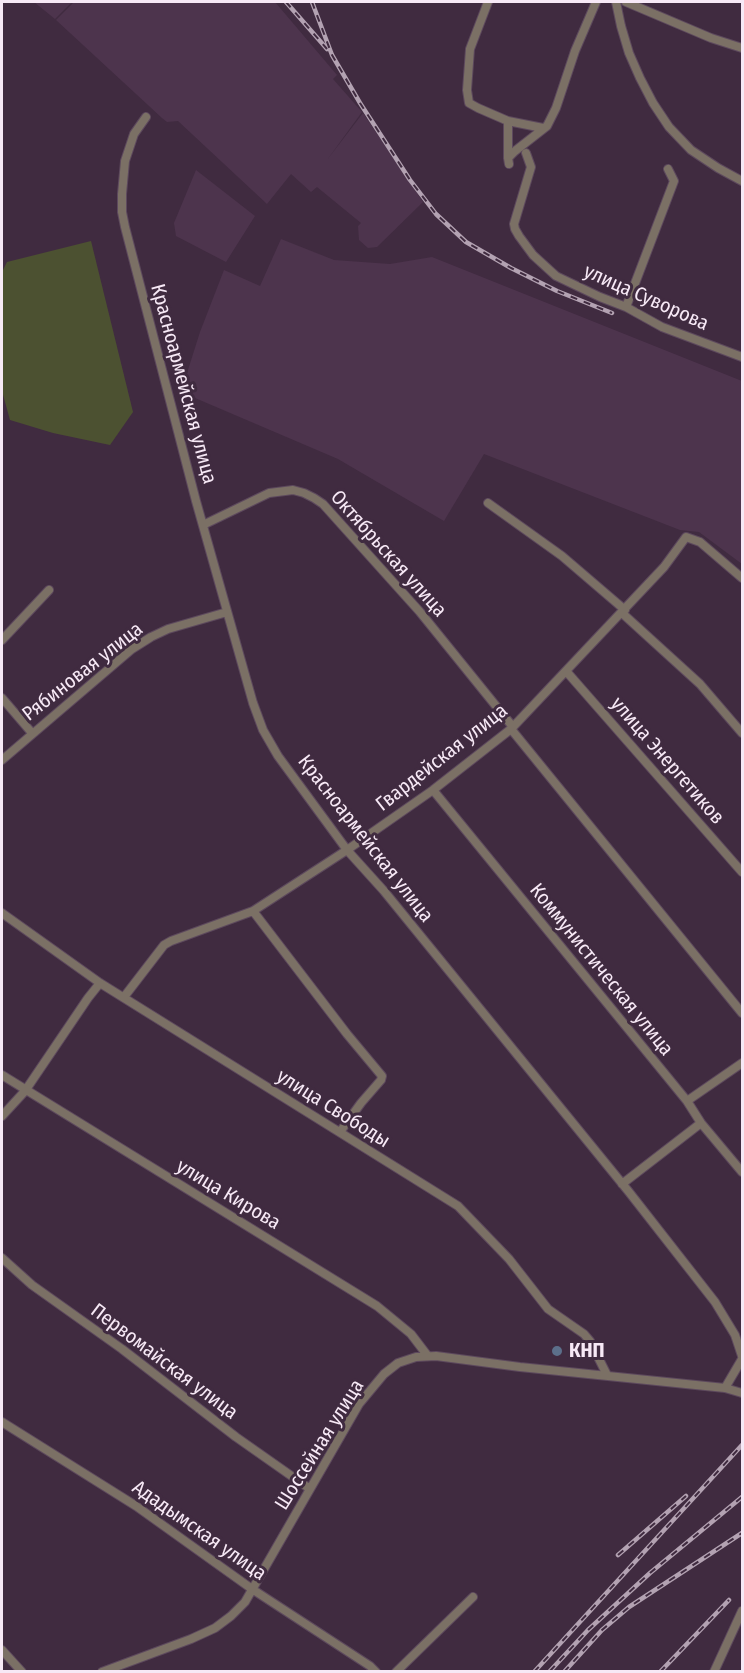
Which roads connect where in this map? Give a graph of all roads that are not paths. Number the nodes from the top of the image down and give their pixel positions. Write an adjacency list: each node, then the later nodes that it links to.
1 (488, 2): 7 (street)
2 (596, 2): 8 (street)
3 (616, 2): 11 (street)
4 (626, 2): 5 (street)
5 (742, 48)
6 (146, 117): 15 (street, Красноармейская улица)
7 (508, 121): 8 (street); 8 (street)
8 (543, 128)
9 (526, 153): 12 (street, улица Суворова)
10 (668, 169): 12 (street)
11 (742, 181)
12 (626, 307): 13 (street, улица Суворова)
13 (742, 357)
14 (488, 503): 18 (street)
15 (202, 525): 19 (street, Красноармейская улица); 23 (street, Октябрьская улица)
16 (742, 578): 18 (street, Гвардейская улица)
17 (49, 590): 20 (street)
18 (623, 611): 21 (street, Гвардейская улица); 25 (street)
19 (227, 612): 24 (street, Рябиновая улица); 28 (street, Красноармейская улица)
20 (2, 640)
21 (566, 671): 23 (street, Гвардейская улица); 29 (street, улица Энергетиков)
22 (2, 698): 24 (street)
23 (512, 728): 27 (street, Гвардейская улица); 34 (street, Октябрьская улица)
24 (32, 733): 26 (street, Рябиновая улица)
25 (742, 733)
26 (2, 760)
27 (433, 790): 28 (street, Гвардейская улица); 38 (street, Коммунистическая улица)
28 (347, 850): 30 (street, Гвардейская улица); 43 (street, Красноармейская улица)
29 (742, 872)
30 (253, 910): 33 (street, Гвардейская улица); 41 (street)
31 (2, 913): 32 (street, улица Свободы)
32 (100, 983): 33 (street, улица Свободы); 37 (street)
33 (124, 997): 41 (street, улица Свободы)
34 (742, 1013)
35 (742, 1063): 38 (street)
36 (2, 1075): 37 (street, улица Кирова)
37 (25, 1091): 39 (street); 45 (street, улица Кирова)
38 (687, 1101): 40 (street, Коммунистическая улица)
39 (2, 1116)
40 (700, 1122): 42 (street, Коммунистическая улица); 43 (street)
41 (340, 1132): 47 (street, улица Свободы)
42 (742, 1172)
43 (622, 1184): 46 (street, Красноармейская улица)
44 (2, 1258): 51 (street, Первомайская улица)
45 (427, 1355): 47 (street, Шоссейная улица); 51 (street, Шоссейная улица)
46 (742, 1358): 48 (street, Красноармейская улица)
47 (607, 1375): 48 (street, Шоссейная улица)
48 (725, 1388): 49 (street, Шоссейная улица)
49 (742, 1393)
50 (2, 1422): 52 (street, Ададымская улица)
51 (310, 1490): 52 (street, Шоссейная улица)
52 (252, 1589): 57 (street, Шоссейная улица); 58 (street, Ададымская улица)
53 (473, 1597): 59 (street)
54 (742, 1611): 60 (street)
55 (2, 1650): 56 (street)
56 (22, 1671)
57 (102, 1671)
58 (375, 1671)
59 (396, 1671)
60 (714, 1671)

